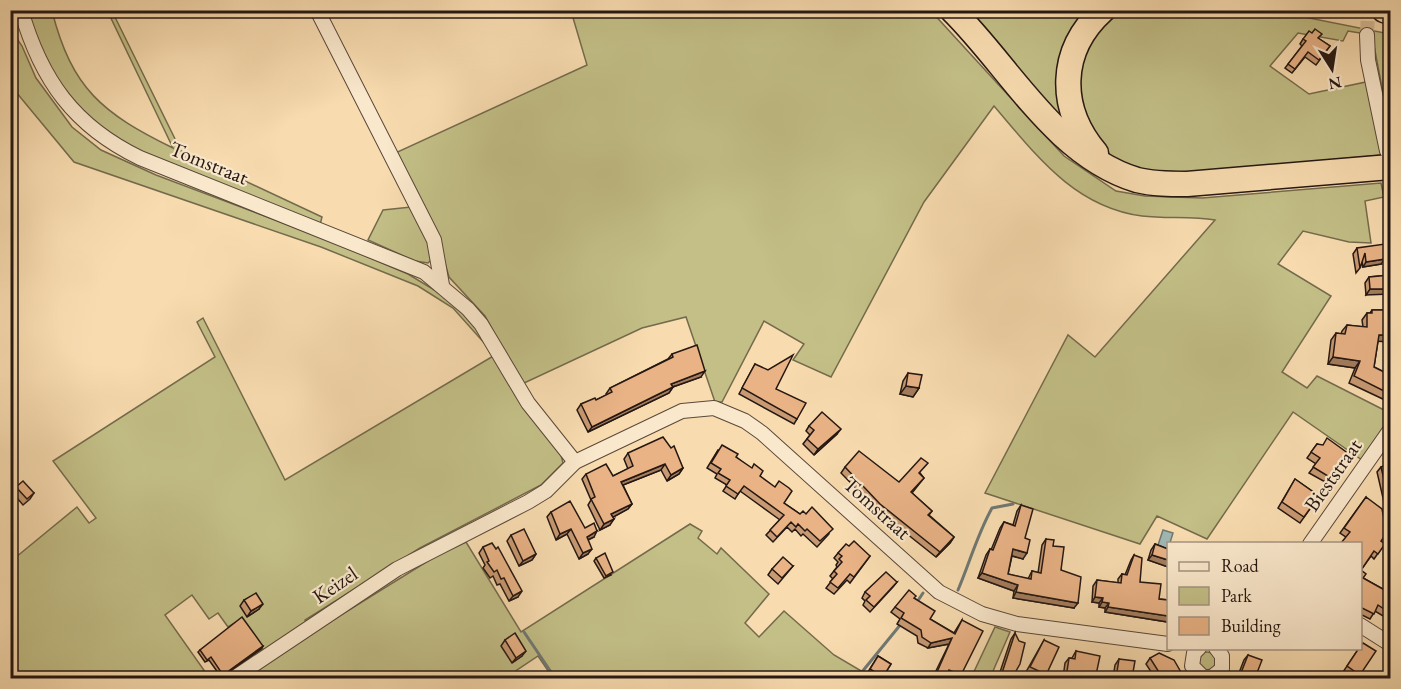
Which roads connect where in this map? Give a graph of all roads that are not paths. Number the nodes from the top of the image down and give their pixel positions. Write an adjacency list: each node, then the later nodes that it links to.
1 (21, 10): 10 (street, Tomstraat)
2 (317, 10): 10 (street)
3 (952, 10): 9 (highway)
4 (1103, 10): 9 (highway)
5 (1384, 10): 6 (highway)
6 (1390, 12)
7 (1367, 35): 8 (street)
8 (1389, 159): 9 (highway)
9 (1109, 168)
10 (442, 285): 12 (street, Tomstraat)
11 (1390, 430): 14 (street, Bieststraat)
12 (575, 462): 13 (street, Tomstraat); 16 (street, Tomstraat)
13 (465, 535): 20 (street, Keizel)
14 (1311, 542)
15 (1362, 626): 17 (street)
16 (1167, 644)
17 (1390, 644)
18 (1192, 650): 21 (street)
19 (1219, 650): 21 (street)
20 (234, 678)
21 (1203, 678)

